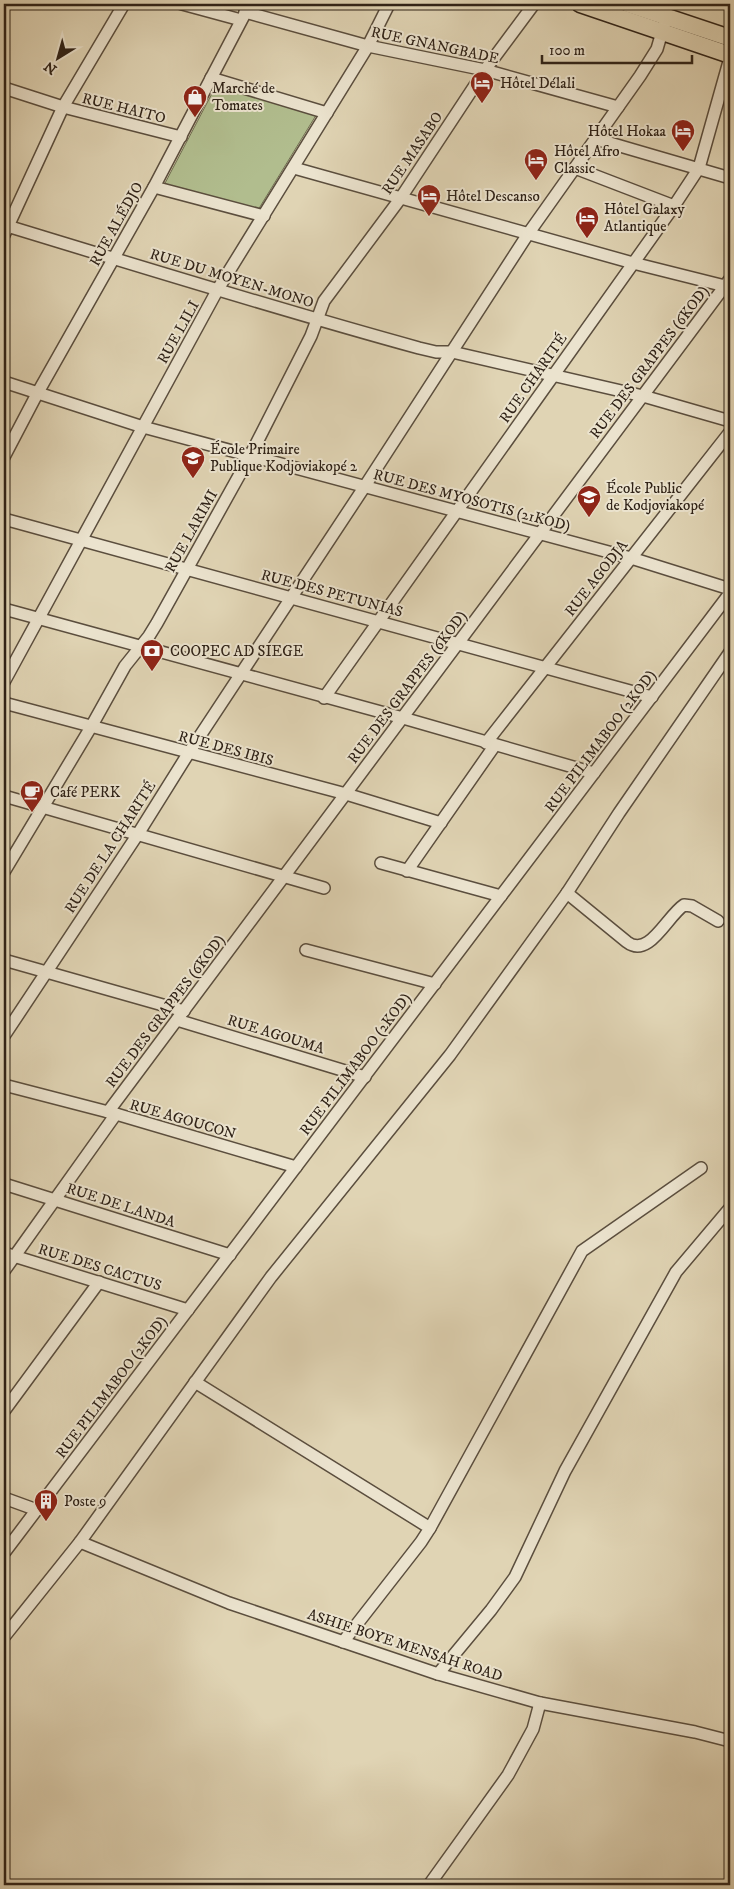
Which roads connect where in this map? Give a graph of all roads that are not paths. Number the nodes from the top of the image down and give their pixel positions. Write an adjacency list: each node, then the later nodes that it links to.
1 (124, 4): 15 (street)
2 (182, 4): 7 (street, RUE GNANGBADE)
3 (389, 4): 10 (street, RUE LILI)
4 (534, 4): 12 (street, RUE MASABO)
5 (580, 4): 8 (highway)
6 (628, 4): 8 (highway)
7 (245, 12): 10 (street, RUE GNANGBADE); 13 (street, RUE ALÉDJO)
8 (664, 24): 9 (highway); 11 (highway); 16 (street, RUE DE LA CHARITÉ)
9 (730, 38)
10 (368, 46): 12 (street, RUE GNANGBADE); 17 (street, RUE LILI)
11 (730, 57): 22 (street, RUE CHARITÉ)
12 (485, 70): 16 (street, RUE GNANGBADE); 25 (street, RUE MASABO)
13 (211, 78): 17 (street); 18 (street, RUE ALÉDJO)
14 (4, 88): 15 (street, RUE HAITO)
15 (63, 107): 18 (street, RUE HAITO); 28 (street)
16 (618, 107): 19 (street, RUE DE LA CHARITÉ)
17 (327, 113): 20 (street, RUE LILI)
18 (181, 138): 24 (street, RUE ALÉDJO)
19 (596, 139): 21 (street, RUE DE LA CHARITÉ); 22 (street)
20 (294, 168): 25 (street); 27 (street, RUE LILI)
21 (575, 168): 26 (street); 29 (street, RUE DE LA CHARITÉ)
22 (699, 168): 23 (street); 26 (street, RUE CHARITÉ)
23 (730, 178)
24 (154, 187): 27 (street); 30 (street, RUE ALÉDJO)
25 (400, 198): 29 (street); 34 (street, RUE MASABO)
26 (674, 206): 31 (street, RUE CHARITÉ)
27 (264, 216): 33 (street, RUE LILI)
28 (5, 229): 30 (street, RUE DU MOYEN-MONO)
29 (528, 234): 31 (street); 35 (street, RUE DE LA CHARITÉ)
30 (114, 258): 33 (street, RUE DU MOYEN-MONO); 38 (street, RUE ALÉDJO)
31 (633, 263): 32 (street); 36 (street, RUE CHARITÉ)
32 (728, 282): 39 (street, RUE DES GRAPPES (6KOD))
33 (218, 289): 34 (street, RUE DU MOYEN-MONO); 41 (street, RUE LILI)
34 (317, 320): 35 (street, RUE DU MOYEN-MONO); 43 (street, RUE LARIMI)
35 (452, 352): 36 (street, RUE DU MOYEN-MONO); 45 (street, RUE DE LA CHARITÉ)
36 (553, 376): 39 (street, RUE DU MOYEN-MONO); 46 (street, RUE CHARITÉ)
37 (4, 382): 38 (street, RUE DES MYOSOTIS (21KOD))
38 (37, 394): 41 (street, RUE DES MYOSOTIS (21KOD)); 44 (street, RUE ALÉDJO)
39 (642, 396): 40 (street, RUE DU MOYEN-MONO); 48 (street, RUE DES GRAPPES (6KOD))
40 (730, 421)
41 (143, 428): 43 (street, RUE DES MYOSOTIS (21KOD)); 49 (street, RUE LILI)
42 (730, 432): 50 (street, RUE AGODJA)
43 (250, 456): 45 (street, RUE DES MYOSOTIS (21KOD)); 51 (street, RUE LARIMI)
44 (4, 457)
45 (365, 486): 46 (street, RUE DES MYOSOTIS (21KOD)); 54 (street, RUE DE LA CHARITÉ)
46 (456, 512): 48 (street, RUE DES MYOSOTIS (21KOD)); 57 (street, RUE CHARITÉ)
47 (4, 518): 49 (street, RUE DES PETUNIAS)
48 (540, 533): 50 (street, RUE DES MYOSOTIS (21KOD)); 58 (street, RUE DES GRAPPES (6KOD))
49 (81, 540): 51 (street, RUE DES PETUNIAS); 56 (street, RUE LILI)
50 (631, 558): 52 (street, RUE DES MYOSOTIS (21KOD)); 61 (street, RUE AGODJA)
51 (187, 570): 54 (street, RUE DES PETUNIAS); 59 (street, RUE LARIMI)
52 (730, 589)
53 (730, 593): 64 (street, RUE PILIMABOO (2KOD))
54 (292, 598): 57 (street, RUE DES PETUNIAS); 62 (street, RUE DE LA CHARITÉ)
55 (4, 608): 56 (street)
56 (38, 618): 59 (street); 63 (street, RUE LILI)
57 (378, 622): 58 (street, RUE DES PETUNIAS); 65 (street, RUE CHARITÉ)
58 (458, 643): 61 (street, RUE DES PETUNIAS); 67 (street, RUE DES GRAPPES (6KOD))
59 (140, 646): 62 (street); 68 (street, RUE LARIMI)
60 (730, 652): 82 (street)
61 (546, 666): 64 (street, RUE DES PETUNIAS); 69 (street, RUE AGODJA)
62 (240, 674): 65 (street); 70 (street, RUE DE LA CHARITÉ)
63 (4, 682)
64 (652, 697): 71 (street, RUE PILIMABOO (2KOD))
65 (324, 698): 67 (street)
66 (4, 703): 68 (street, RUE DES IBIS)
67 (403, 718): 69 (street); 72 (street, RUE DES GRAPPES (6KOD))
68 (91, 727): 70 (street, RUE DES IBIS); 74 (street, RUE LARIMI)
69 (491, 744): 71 (street); 75 (street, RUE AGODJA)
70 (188, 754): 72 (street, RUE DES IBIS); 76 (street, RUE DE LA CHARITÉ)
71 (594, 773): 83 (street, RUE PILIMABOO (2KOD))
72 (346, 794): 75 (street, RUE DES IBIS); 80 (street, RUE DES GRAPPES (6KOD))
73 (4, 796): 74 (street)
74 (42, 806): 76 (street); 79 (street, RUE LARIMI)
75 (440, 823): 78 (street, RUE AGODJA)
76 (138, 834): 80 (street); 87 (street, RUE DE LA CHARITÉ)
77 (381, 863): 78 (street)
78 (407, 870): 83 (street)
79 (4, 872)
80 (285, 875): 81 (street); 89 (street, RUE DES GRAPPES (6KOD))
81 (324, 888)
82 (567, 893): 84 (street); 104 (street)
83 (501, 896): 88 (street, RUE PILIMABOO (2KOD))
84 (718, 921)
85 (306, 950): 88 (street)
86 (4, 960): 87 (street, RUE AGOUMA)
87 (46, 971): 89 (street, RUE AGOUMA); 90 (street, RUE DE LA CHARITÉ)
88 (435, 984): 91 (street, RUE PILIMABOO (2KOD))
89 (181, 1015): 91 (street, RUE AGOUMA); 93 (street, RUE DES GRAPPES (6KOD))
90 (4, 1036)
91 (365, 1076): 94 (street, RUE PILIMABOO (2KOD))
92 (4, 1085): 93 (street, RUE AGOUCON)
93 (112, 1114): 94 (street, RUE AGOUCON); 97 (street, RUE DES GRAPPES (6KOD))
94 (296, 1167): 100 (street, RUE PILIMABOO (2KOD))
95 (700, 1168): 108 (street)
96 (4, 1184): 97 (street, RUE DE LANDA)
97 (55, 1200): 99 (street, RUE DES GRAPPES (6KOD)); 100 (street, RUE DE LANDA)
98 (730, 1208): 113 (street)
99 (9, 1254): 101 (street, RUE DES GRAPPES (6KOD)); 102 (street, RUE DES CACTUS)
100 (230, 1255): 103 (street, RUE PILIMABOO (2KOD))
101 (4, 1271)
102 (99, 1282): 103 (street, RUE DES CACTUS); 105 (street)
103 (188, 1310): 107 (street, RUE PILIMABOO (2KOD))
104 (195, 1382): 108 (street); 109 (street)
105 (4, 1411)
106 (4, 1498): 107 (street)
107 (37, 1510): 110 (street, RUE PILIMABOO (2KOD))
108 (430, 1528): 112 (street)
109 (80, 1542): 111 (street); 112 (street, ASHIE BOYE MENSAH ROAD)
110 (4, 1553)
111 (4, 1637)
112 (343, 1642): 113 (street, ASHIE BOYE MENSAH ROAD)
113 (438, 1674): 114 (street, ASHIE BOYE MENSAH ROAD)
114 (540, 1703): 115 (street, ASHIE BOYE MENSAH ROAD); 116 (street)
115 (730, 1741)
116 (428, 1885)

